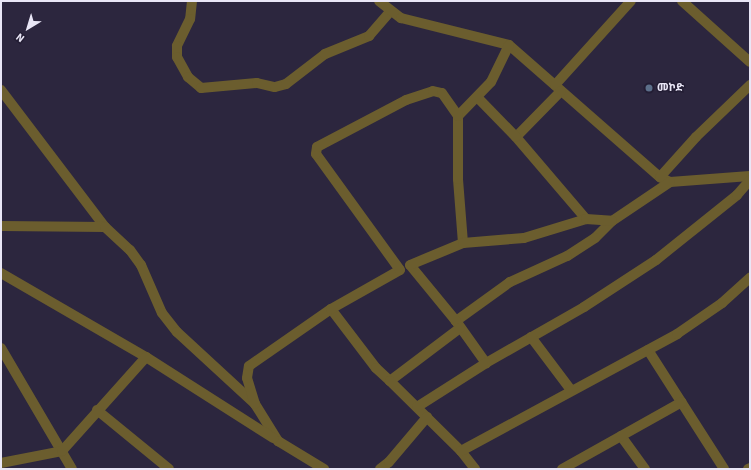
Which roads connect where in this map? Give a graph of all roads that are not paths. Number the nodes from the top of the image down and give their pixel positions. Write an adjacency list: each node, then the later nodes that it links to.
1 (192, 1): 5 (street)
2 (379, 1): 5 (street)
3 (631, 1): 9 (street)
4 (682, 1): 7 (street)
5 (391, 11): 6 (street)
6 (509, 45): 9 (street); 11 (street)
7 (750, 62)
8 (750, 85): 15 (street)
9 (558, 88): 13 (street); 15 (street)
10 (1, 90): 21 (street)
11 (478, 98): 12 (street); 13 (street)
12 (458, 116): 22 (street); 24 (street)
13 (516, 137): 18 (street)
14 (750, 176): 17 (street)
15 (660, 177): 17 (street)
16 (750, 180): 29 (street)
17 (670, 182): 19 (street)
18 (586, 219): 19 (street); 22 (street)
19 (612, 221): 28 (street)
20 (1, 226): 21 (street)
21 (105, 227): 38 (street)
22 (463, 243): 23 (street)
23 (410, 265): 24 (street); 28 (street)
24 (400, 270): 27 (street)
25 (1, 273): 33 (street)
26 (750, 278): 31 (street)
27 (331, 309): 35 (street); 38 (street)
28 (458, 324): 34 (street); 35 (street)
29 (531, 337): 34 (street); 36 (street)
30 (1, 348): 32 (street)
31 (648, 350): 36 (street); 37 (street)
32 (4, 357): 44 (street)
33 (146, 357): 40 (street); 43 (street)
34 (486, 363): 39 (street)
35 (390, 381): 39 (street)
36 (571, 390): 45 (street)
37 (682, 402): 42 (street); 55 (street)
38 (255, 404): 43 (street)
39 (416, 407): 41 (street)
40 (97, 410): 44 (street); 50 (street)
41 (427, 418): 45 (street); 47 (street)
42 (621, 436): 48 (street); 54 (street)
43 (278, 441): 51 (street)
44 (62, 451): 46 (street); 49 (street)
45 (461, 451): 53 (street)
46 (1, 463)
47 (392, 465): 52 (street)
48 (567, 468)
49 (72, 469)
50 (169, 469)
51 (324, 469)
52 (377, 469)
53 (475, 469)
54 (645, 469)
55 (724, 469)

